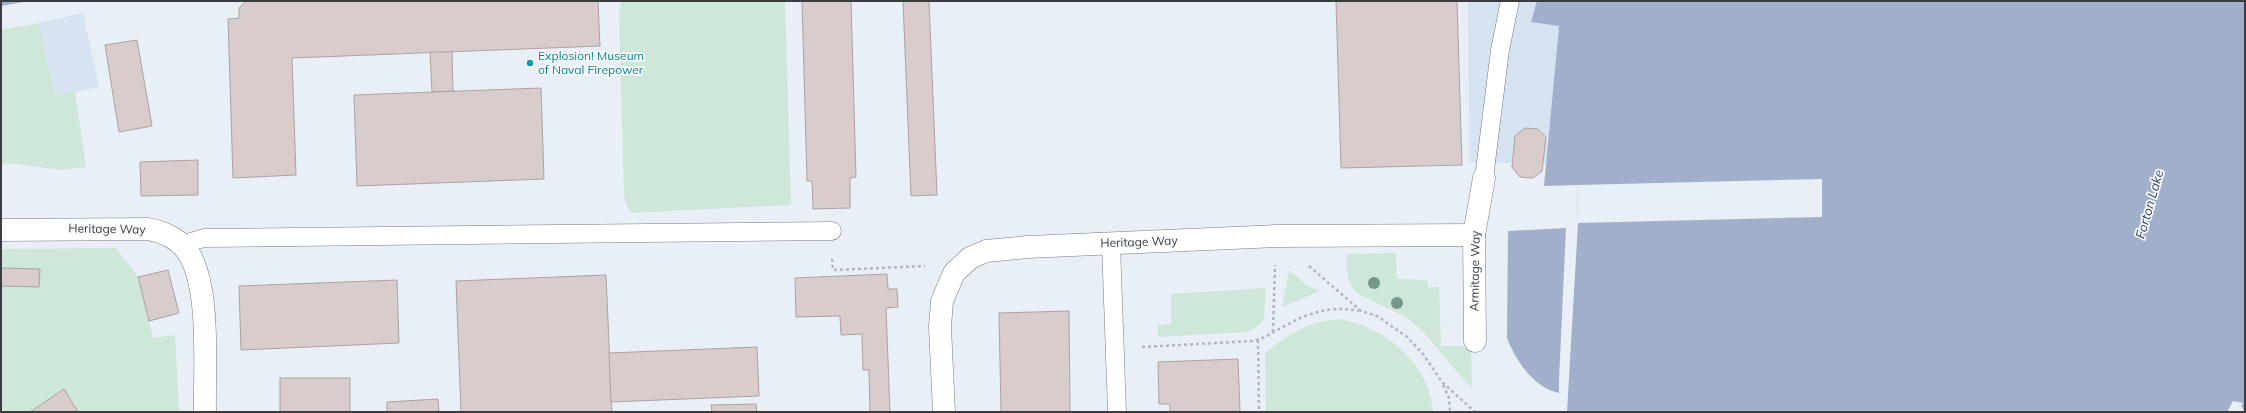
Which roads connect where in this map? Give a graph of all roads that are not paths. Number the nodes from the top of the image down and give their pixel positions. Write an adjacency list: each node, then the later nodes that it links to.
1 (1510, 1): 2 (lane)
2 (1484, 178): 5 (street, Armitage Way)
3 (1, 230): 7 (street, Heritage Way)
4 (832, 231): 7 (lane)
5 (1474, 235): 6 (street, Heritage Way); 8 (street, Armitage Way)
6 (1111, 244): 10 (street, Heritage Way); 11 (lane)
7 (181, 245): 9 (street, Heritage Way)
8 (1475, 341)
9 (205, 412)
10 (944, 412)
11 (1117, 412)

